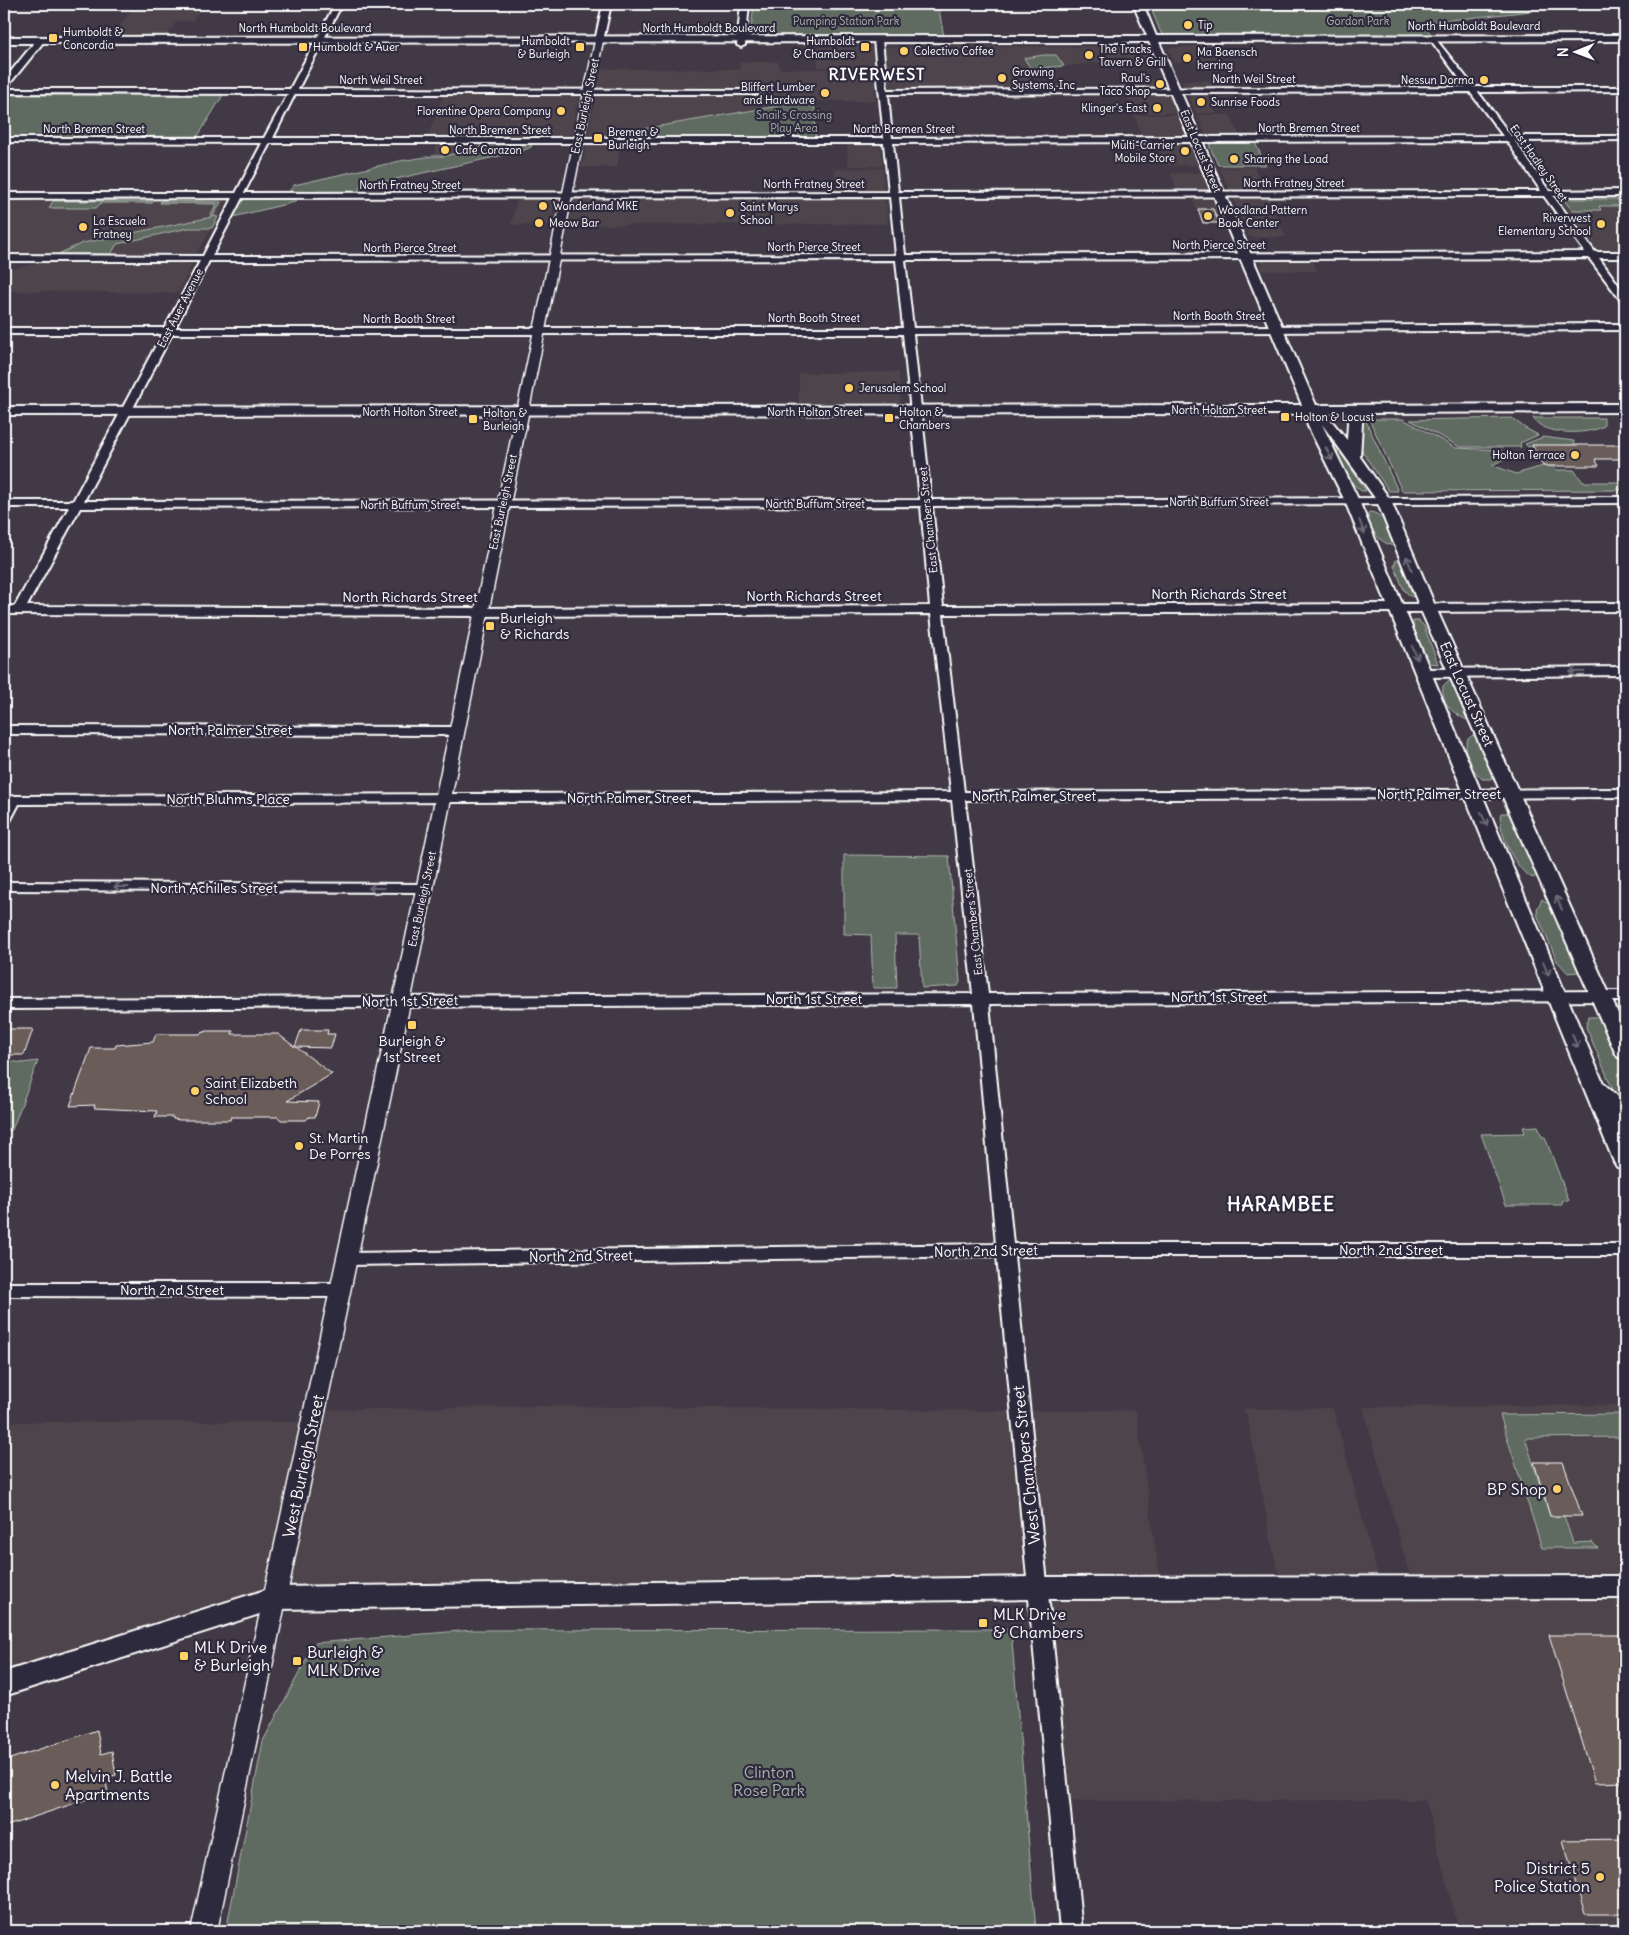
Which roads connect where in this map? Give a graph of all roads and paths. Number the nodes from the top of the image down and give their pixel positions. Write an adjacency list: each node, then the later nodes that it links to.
1 (338, 4): 10 (street, East Auer Avenue)
2 (608, 4): 14 (street, East Burleigh Street)
3 (745, 4): 11 (street)
4 (1138, 4): 8 (main road, East Locust Street)
5 (1625, 38): 7 (main road, North Humboldt Boulevard)
6 (4, 40): 9 (main road, North Humboldt Boulevard)
7 (1435, 40): 8 (main road, North Humboldt Boulevard); 13 (main road); 18 (street, East Hadley Street)
8 (1154, 41): 12 (main road, North Humboldt Boulevard); 19 (main road, East Locust Street)
9 (39, 42): 10 (main road, North Humboldt Boulevard); 15 (main road, North Humboldt Boulevard); 16 (street)
10 (318, 42): 14 (main road, North Humboldt Boulevard); 21 (street, East Auer Avenue)
11 (741, 42): 12 (main road, North Humboldt Boulevard); 14 (main road, North Humboldt Boulevard)
12 (878, 42): 24 (street, East Chambers Street)
13 (1625, 42)
14 (599, 43): 22 (street, East Burleigh Street)
15 (4, 44)
16 (4, 84)
17 (1625, 88): 18 (street, North Weil Street)
18 (1472, 89): 19 (street, North Weil Street); 25 (street, East Hadley Street)
19 (1176, 90): 24 (street, North Weil Street); 30 (main road, East Locust Street)
20 (4, 91): 21 (street, North Weil Street)
21 (294, 91): 22 (street, North Weil Street); 28 (street, East Auer Avenue)
22 (589, 92): 23 (street, North Weil Street); 31 (street, East Burleigh Street)
23 (759, 92)
24 (883, 92): 29 (street, East Chambers Street)
25 (1509, 138): 26 (street, North Bremen Street); 30 (street, North Bremen Street); 33 (street, East Hadley Street)
26 (1625, 138)
27 (4, 140): 28 (street, North Bremen Street)
28 (269, 140): 31 (street, North Bremen Street); 36 (street, East Auer Avenue)
29 (888, 140): 30 (street, North Bremen Street); 31 (street, North Bremen Street); 38 (street, East Chambers Street)
30 (1197, 140): 34 (main road, East Locust Street)
31 (577, 141): 37 (street, East Burleigh Street)
32 (1625, 193): 33 (street, North Fratney Street)
33 (1547, 194): 34 (street, North Fratney Street); 39 (street, East Hadley Street)
34 (1220, 195): 38 (street, North Fratney Street); 41 (main road, East Locust Street)
35 (4, 196): 36 (street, North Fratney Street)
36 (238, 196): 37 (street, North Fratney Street); 43 (street, East Auer Avenue)
37 (566, 196): 38 (street, North Fratney Street); 45 (street, East Burleigh Street)
38 (894, 196): 44 (street, East Chambers Street)
39 (1592, 255): 40 (street, North Pierce Street); 41 (street, North Pierce Street); 46 (street, East Hadley Street)
40 (1625, 255)
41 (1245, 256): 44 (street, North Pierce Street); 48 (main road, East Locust Street)
42 (4, 258): 43 (street, North Pierce Street)
43 (206, 258): 45 (street, North Pierce Street); 51 (street, East Auer Avenue)
44 (902, 258): 45 (street, North Pierce Street); 49 (street, East Chambers Street)
45 (553, 259): 52 (street, East Burleigh Street)
46 (1625, 300)
47 (1625, 327): 48 (street, North Booth Street)
48 (1275, 328): 49 (street, North Booth Street); 55 (main road, East Locust Street)
49 (910, 330): 52 (street, North Booth Street); 59 (street, East Chambers Street)
50 (4, 331): 51 (street, North Booth Street)
51 (168, 331): 52 (street, North Booth Street); 57 (street, East Auer Avenue)
52 (538, 331): 58 (street, East Burleigh Street)
53 (1625, 408): 54 (main road, North Holton Street)
54 (1360, 409): 55 (main road, North Holton Street); 60 (main road)
55 (1311, 410): 59 (main road, North Holton Street); 60 (main road, East Locust Street); 62 (main road, East Locust Street, one-way to 62)
56 (4, 411): 57 (main road, North Holton Street)
57 (127, 411): 58 (main road, North Holton Street); 65 (street, East Auer Avenue)
58 (522, 412): 59 (main road, North Holton Street); 67 (street, East Burleigh Street)
59 (918, 412): 66 (street, East Chambers Street)
60 (1353, 457): 63 (main road, East Locust Street)
61 (1625, 500): 63 (street, North Buffum Street)
62 (1352, 501): 63 (street, North Buffum Street); 66 (street, North Buffum Street); 69 (main road, East Locust Street, one-way to 69)
63 (1384, 501): 70 (main road, East Locust Street, one-way to 63)
64 (4, 504): 65 (street, North Buffum Street)
65 (76, 504): 67 (street, North Buffum Street); 72 (street, East Auer Avenue)
66 (927, 504): 67 (street, North Buffum Street); 73 (street, East Chambers Street)
67 (503, 506): 74 (street, East Burleigh Street)
68 (1625, 607): 70 (street, North Richards Street)
69 (1396, 608): 70 (street, North Richards Street); 73 (street, North Richards Street); 76 (main road, East Locust Street, one-way to 76)
70 (1428, 608): 77 (main road, East Locust Street)
71 (4, 610): 72 (street, North Richards Street)
72 (19, 610): 74 (street, North Richards Street)
73 (938, 611): 74 (street, North Richards Street); 83 (street, East Chambers Street)
74 (481, 612): 79 (street, East Burleigh Street)
75 (1625, 671): 77 (street, one-way to 77)
76 (1424, 673): 77 (street); 81 (main road, East Locust Street)
77 (1459, 673): 82 (main road, East Locust Street)
78 (4, 730): 79 (street, North Palmer Street)
79 (457, 731): 84 (street, East Burleigh Street)
80 (1625, 793): 82 (street, North Palmer Street)
81 (1474, 794): 82 (street, North Palmer Street); 83 (street, North Palmer Street); 88 (main road, East Locust Street, one-way to 88)
82 (1511, 794): 89 (main road, East Locust Street, one-way to 82)
83 (960, 796): 84 (street, North Palmer Street); 91 (street, East Chambers Street)
84 (443, 798): 85 (street, North Bluhms Place); 87 (street, East Burleigh Street)
85 (4, 820)
86 (4, 886): 87 (street, North Achilles Street, one-way to 86)
87 (425, 888): 92 (street, East Burleigh Street)
88 (1557, 996): 89 (street, North 1st Street); 91 (street, North 1st Street); 95 (main road, East Locust Street, one-way to 95)
89 (1599, 996): 90 (street, North 1st Street); 94 (main road, East Locust Street)
90 (1625, 996)
91 (981, 999): 92 (street, North 1st Street); 98 (street, West Chambers Street)
92 (401, 1002): 93 (street, North 1st Street); 100 (street, West Burleigh Street)
93 (4, 1004)
94 (1625, 1052)
95 (1592, 1082): 96 (main road); 97 (main road, East Locust Street)
96 (1625, 1116)
97 (1625, 1162)
98 (1006, 1250): 99 (street, North 2nd Street); 100 (street, North 2nd Street); 104 (street, West Chambers Street)
99 (1625, 1250)
100 (347, 1259): 102 (street, West Burleigh Street)
101 (4, 1290): 102 (street, North 2nd Street)
102 (340, 1290): 105 (street, West Burleigh Street)
103 (1625, 1587): 104 (main road)
104 (1038, 1588): 105 (main road); 108 (street, West Chambers Street)
105 (275, 1598): 106 (main road); 107 (street, West Burleigh Street)
106 (4, 1684)
107 (204, 1931)
108 (1071, 1931)

